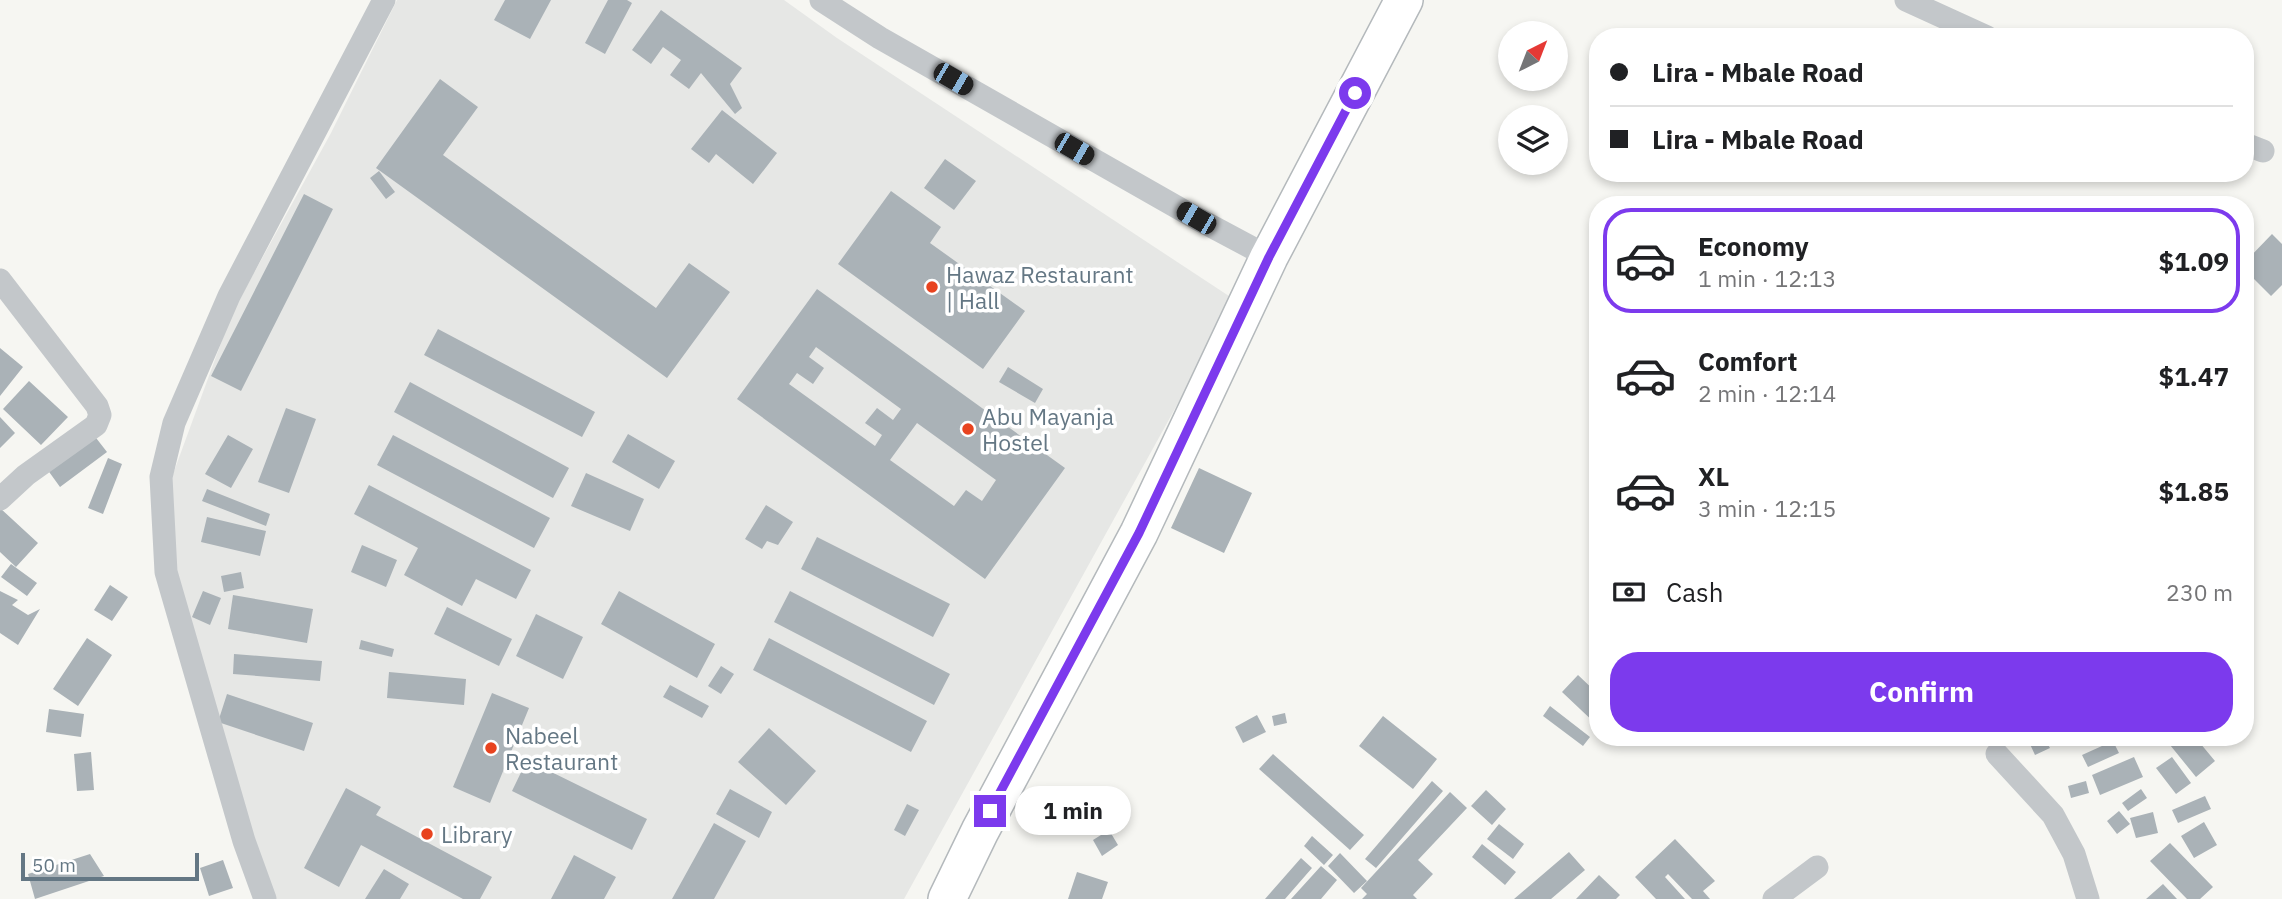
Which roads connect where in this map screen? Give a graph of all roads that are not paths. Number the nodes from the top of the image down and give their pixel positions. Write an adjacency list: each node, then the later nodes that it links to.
1 (384, 0): 11 (street)
2 (821, 0): 6 (street)
3 (1404, 0): 6 (main road)
4 (1906, 0): 5 (street)
5 (1967, 28)
6 (1269, 257): 12 (main road)
7 (0, 280): 8 (street)
8 (0, 499)
9 (1997, 754): 14 (street)
10 (1817, 867): 13 (street)
11 (265, 899)
12 (947, 899)
13 (1774, 899)
14 (2088, 899)

